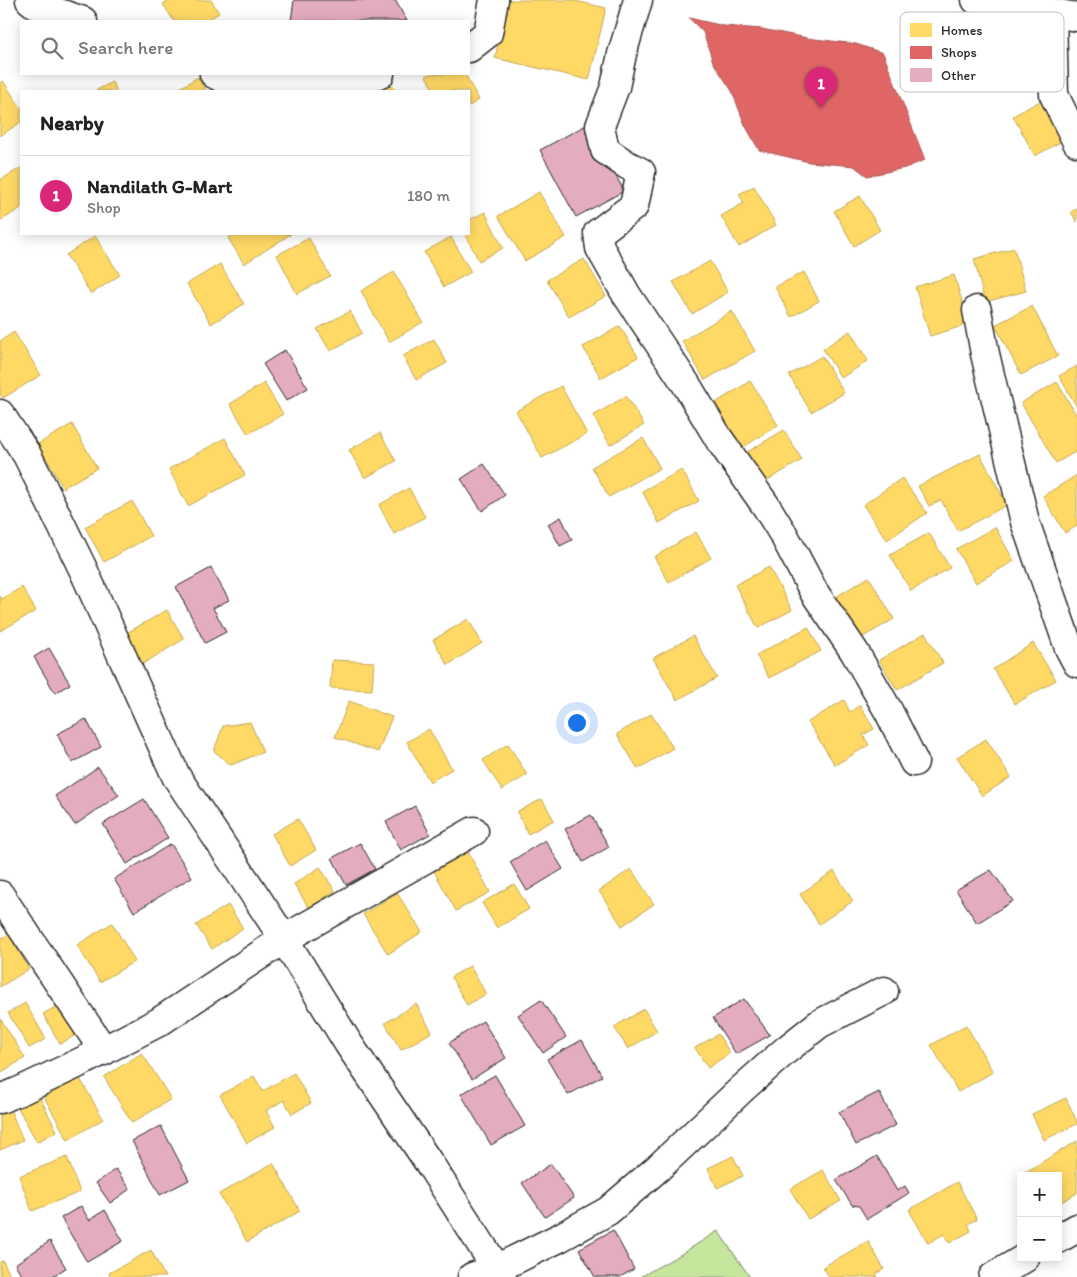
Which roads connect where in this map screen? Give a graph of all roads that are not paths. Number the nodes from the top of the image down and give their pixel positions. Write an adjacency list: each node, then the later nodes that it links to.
1 (30, 0): 6 (main road)
2 (494, 0): 7 (main road)
3 (638, 0): 15 (main road)
4 (976, 0): 5 (main road)
5 (1046, 12)
6 (80, 20)
7 (470, 47)
8 (216, 75): 9 (main road)
9 (377, 75)
10 (1054, 92): 11 (main road)
11 (1077, 142)
12 (977, 310): 14 (main road)
13 (0, 414): 18 (main road)
14 (1077, 663)
15 (914, 762)
16 (474, 831): 18 (main road)
17 (0, 895): 20 (main road)
18 (284, 939): 20 (main road); 25 (main road)
19 (884, 991): 25 (main road)
20 (104, 1050): 21 (main road)
21 (0, 1099)
22 (1077, 1228): 23 (main road)
23 (1062, 1237)
24 (1018, 1262): 26 (main road)
25 (490, 1274)
26 (993, 1277)

